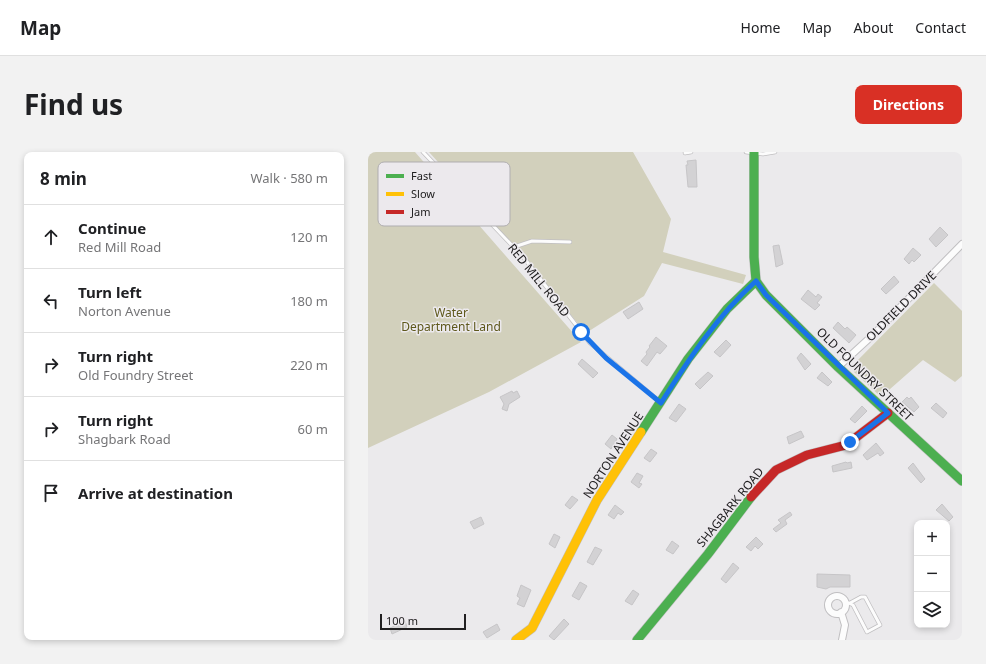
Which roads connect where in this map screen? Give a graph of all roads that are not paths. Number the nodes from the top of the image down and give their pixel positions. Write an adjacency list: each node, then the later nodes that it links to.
1 (423, 152): 6 (lane, RED MILL ROAD)
2 (691, 152): 5 (lane)
3 (752, 152): 4 (lane); 11 (street)
4 (775, 152)
5 (685, 153)
6 (433, 162)
7 (494, 226): 10 (lane, RED MILL ROAD)
8 (570, 242): 10 (lane)
9 (962, 244): 12 (street, OLDFIELD DRIVE)
10 (514, 247): 13 (lane, RED MILL ROAD)
11 (756, 281): 12 (street, OLD FOUNDRY STREET); 13 (street, NORTON AVENUE)
12 (838, 367): 14 (street, OLD FOUNDRY STREET)
13 (661, 403): 18 (street, NORTON AVENUE)
14 (888, 413): 15 (street, OLD FOUNDRY STREET); 19 (street, SHAGBARK ROAD)
15 (962, 481)
16 (847, 602): 16 (lane); 17 (street); 17 (street)
17 (841, 612): 20 (street)
18 (516, 640)
19 (637, 640)
20 (842, 640)

